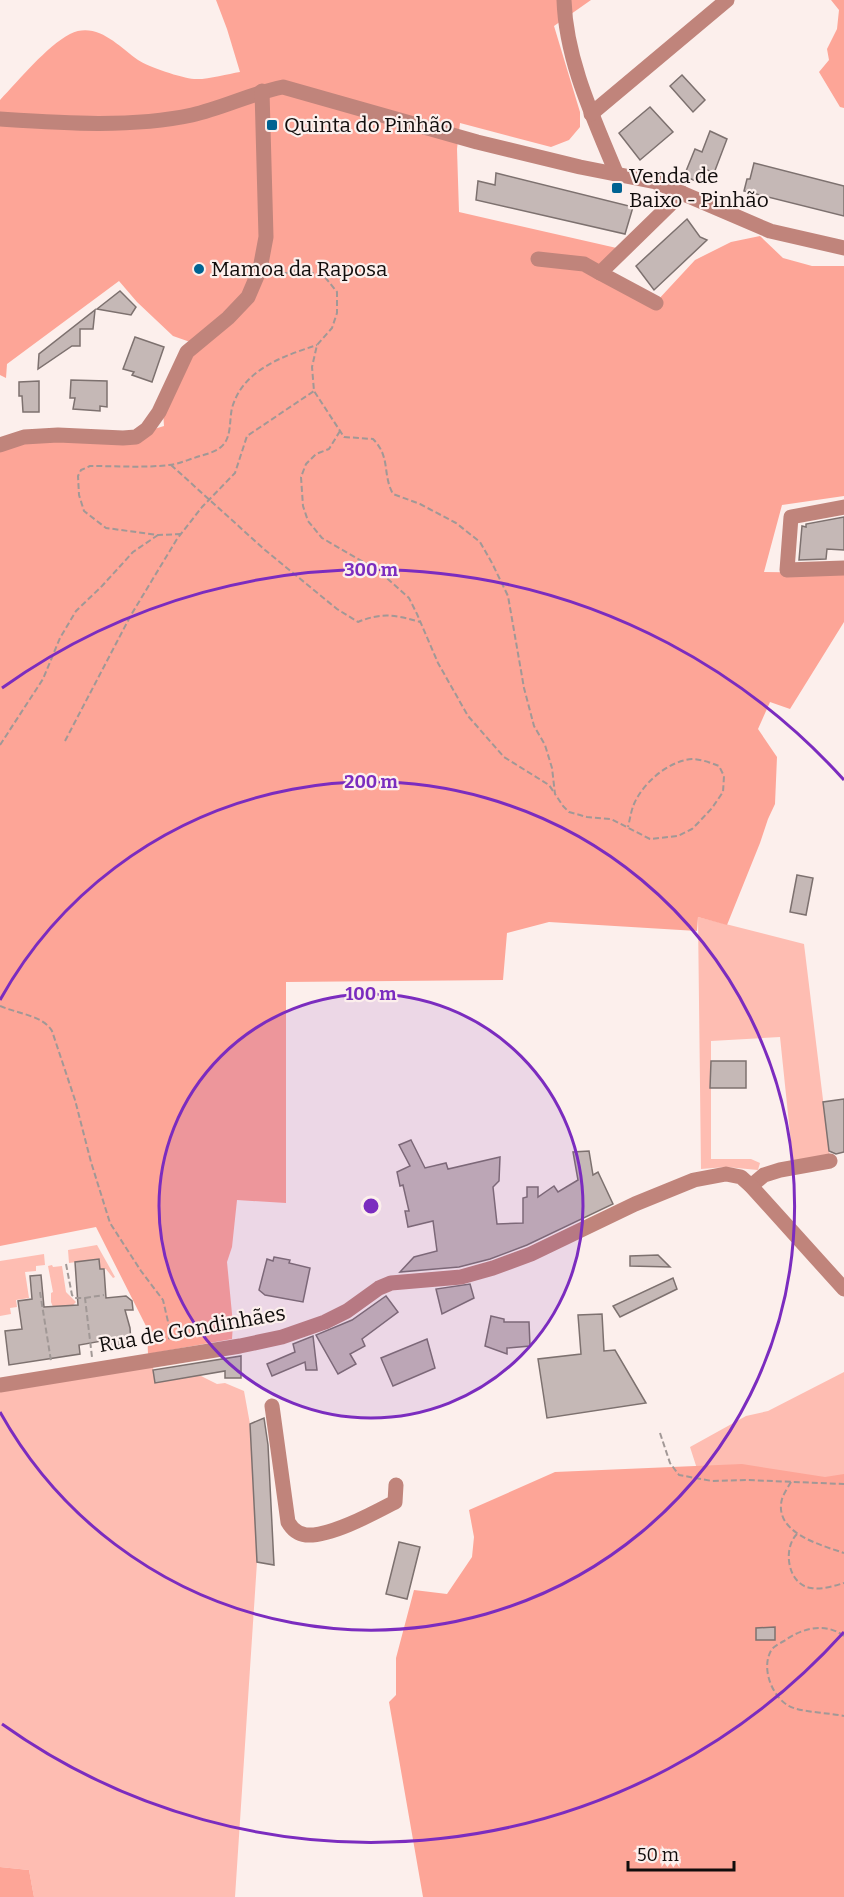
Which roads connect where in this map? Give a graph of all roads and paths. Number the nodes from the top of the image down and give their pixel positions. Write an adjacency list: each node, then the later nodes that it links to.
1 (564, 0): 4 (street)
2 (727, 0): 4 (street)
3 (262, 91): 5 (street); 6 (street); 11 (street)
4 (591, 114): 6 (street)
5 (0, 119)
6 (617, 174): 7 (street)
7 (682, 193): 8 (street); 10 (street)
8 (844, 248)
9 (538, 259): 10 (street)
10 (600, 273): 12 (street)
11 (256, 281): 13 (path); 16 (street)
12 (656, 303)
13 (317, 345): 14 (path); 17 (path)
14 (314, 391): 15 (path); 18 (path)
15 (340, 431): 23 (path); 26 (path)
16 (0, 445)
17 (171, 465): 18 (path); 21 (path)
18 (210, 499): 20 (path); 23 (path)
19 (844, 507): 22 (street)
20 (181, 534): 21 (path); 24 (path)
21 (158, 535): 25 (path)
22 (844, 568)
23 (421, 622): 26 (path)
24 (65, 741)
25 (0, 745)
26 (555, 794): 27 (path)
27 (628, 827): 27 (path)
28 (0, 1006): 36 (path)
29 (830, 1161): 30 (street)
30 (751, 1186): 32 (street, Rua de Gondinhães); 36 (street, Rua de Gondinhães)
31 (66, 1264): 35 (path)
32 (844, 1289)
33 (40, 1292): 38 (path)
34 (104, 1295): 35 (path)
35 (85, 1298): 37 (path)
36 (169, 1357): 37 (street, Rua de Gondinhães)
37 (93, 1369): 38 (street, Rua de Gondinhães)
38 (54, 1375): 39 (street, Rua de Gondinhães)
39 (0, 1385)
40 (273, 1406): 44 (street)
41 (660, 1433): 42 (path)
42 (791, 1482): 43 (path); 45 (path)
43 (844, 1484)
44 (396, 1485)
45 (797, 1534): 46 (path); 47 (path)
46 (844, 1553)
47 (844, 1583)
48 (844, 1636): 49 (path)
49 (844, 1716)

